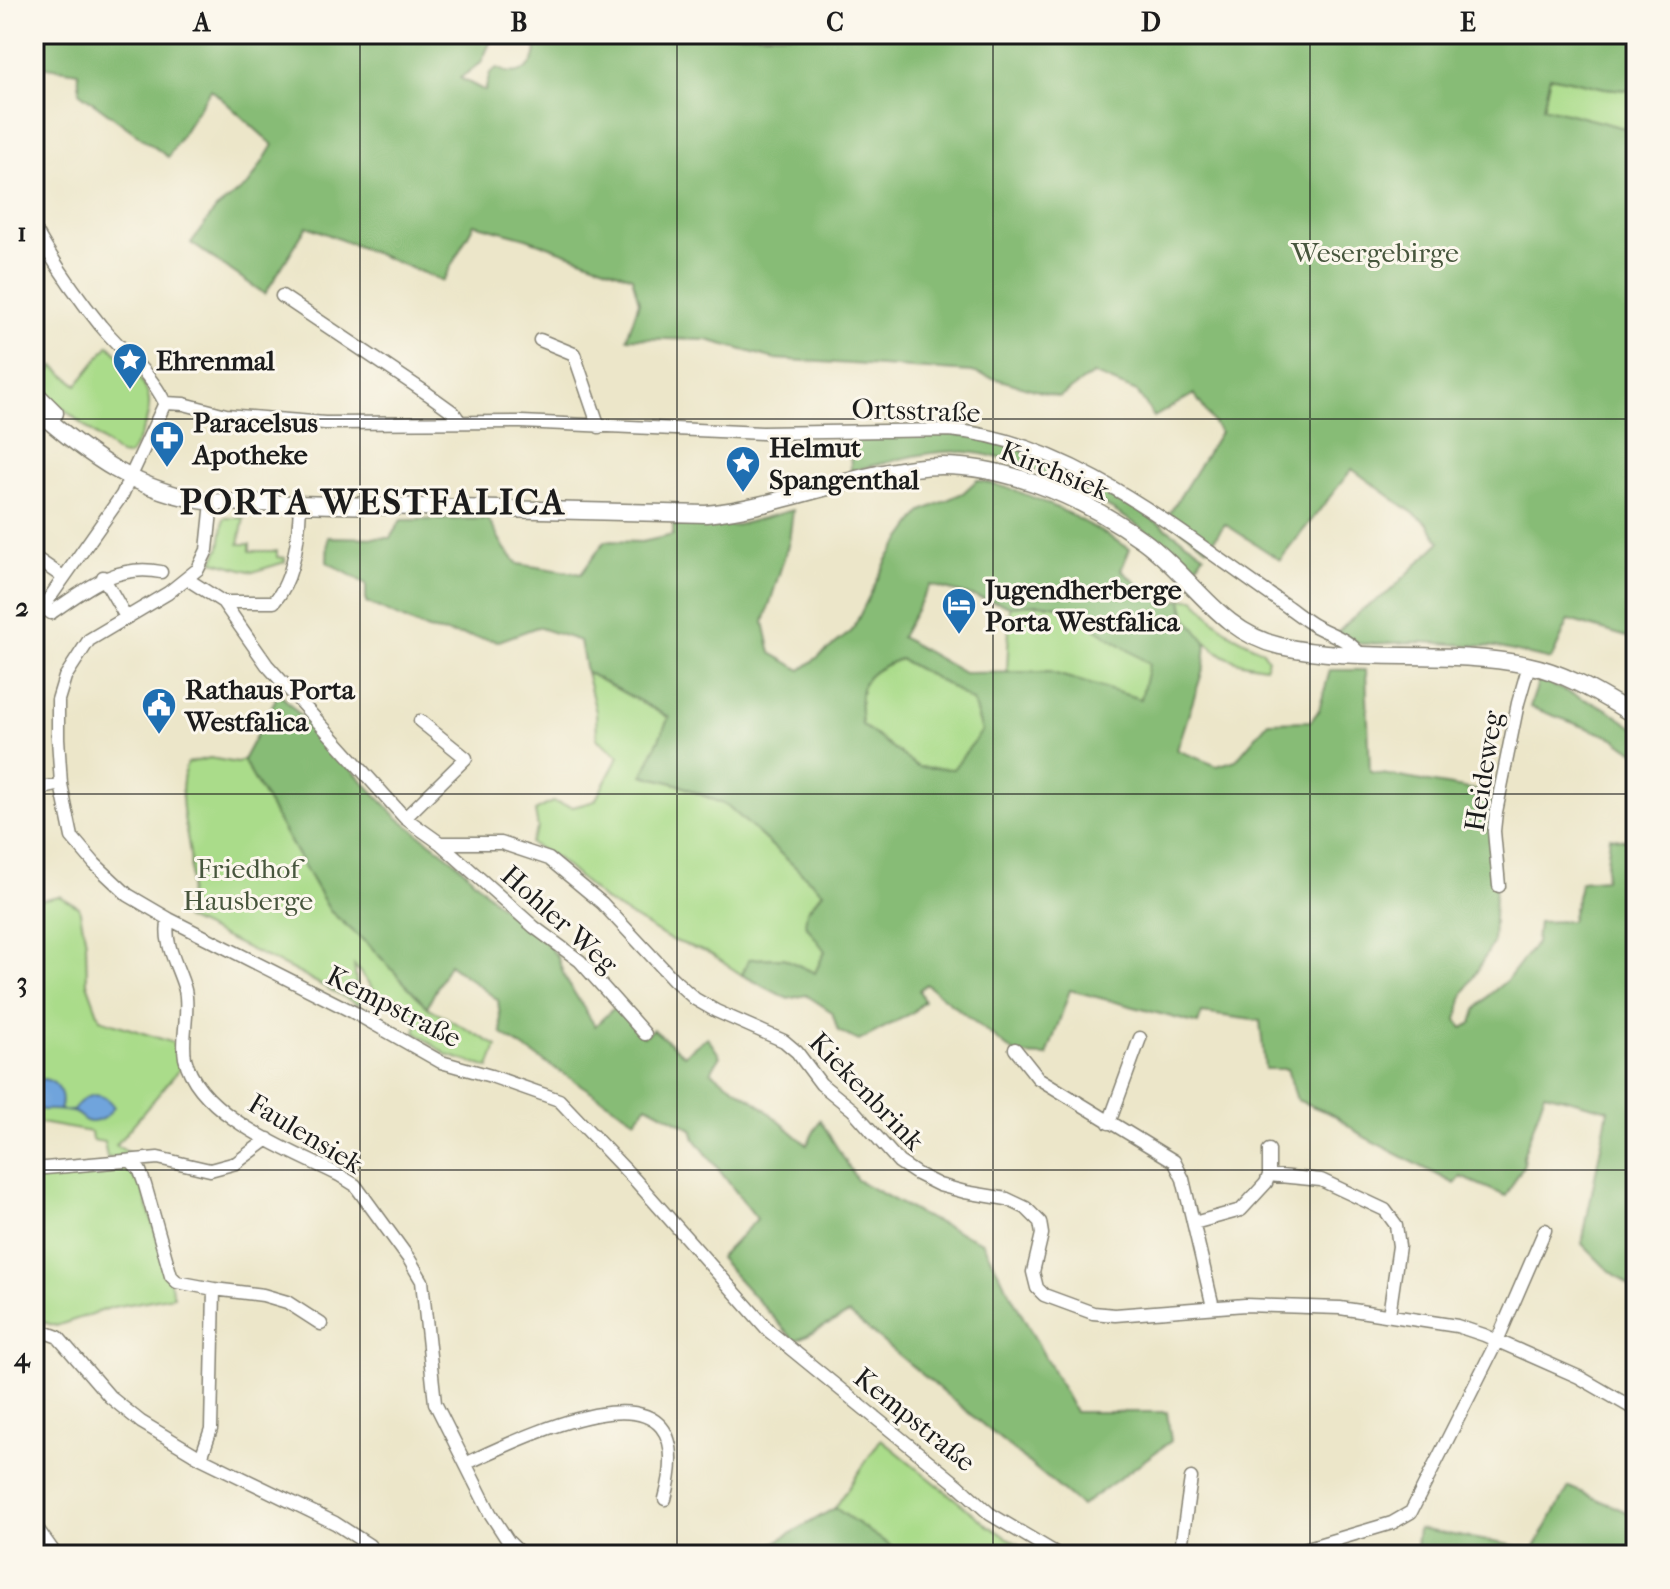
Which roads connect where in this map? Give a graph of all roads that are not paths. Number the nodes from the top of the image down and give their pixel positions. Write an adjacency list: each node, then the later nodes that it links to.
1 (34, 228): 5 (street)
2 (282, 296): 7 (street)
3 (540, 340): 8 (street)
4 (34, 392): 9 (main road, Kirchsiek)
5 (165, 403): 7 (street, Ortsstraße); 10 (street)
6 (34, 408): 9 (main road, Kirchsiek)
7 (460, 422): 8 (street, Ortsstraße)
8 (599, 427): 22 (street, Ortsstraße)
9 (82, 445): 10 (main road, Kirchsiek)
10 (130, 480): 11 (main road, Kirchsiek); 15 (street)
11 (212, 502): 12 (main road, Kirchsiek); 17 (street, Kempstraße)
12 (300, 505): 18 (street); 22 (main road, Kirchsiek)
13 (34, 557): 15 (street)
14 (161, 572): 16 (street)
15 (63, 577): 19 (street)
16 (103, 577): 19 (street); 20 (street)
17 (187, 579): 18 (street); 20 (street, Kempstraße)
18 (223, 602): 28 (street)
19 (44, 608): 21 (street)
20 (126, 617): 26 (street, Kempstraße)
21 (34, 620)
22 (1361, 655): 23 (main road, Kirchsiek)
23 (1529, 665): 24 (main road, Kirchsiek); 30 (street, Heideweg)
24 (1636, 716)
25 (420, 721): 28 (street)
26 (61, 784): 27 (street); 31 (street, Kempstraße)
27 (34, 790)
28 (405, 818): 29 (street)
29 (440, 843): 32 (street, Hohler Weg); 44 (street, Kiekenbrink)
30 (1499, 886)
31 (169, 919): 36 (street, Faulensiek); 58 (street, Kempstraße)
32 (645, 1034)
33 (1140, 1038): 35 (street)
34 (1015, 1049): 35 (street)
35 (1109, 1123): 41 (street)
36 (268, 1139): 38 (street); 51 (street, Faulensiek)
37 (1269, 1150): 40 (street)
38 (132, 1162): 39 (street); 43 (street)
39 (34, 1169)
40 (1269, 1175): 41 (street); 45 (street)
41 (1194, 1223): 44 (street)
42 (1545, 1230): 48 (street)
43 (214, 1289): 46 (street); 50 (street)
44 (1213, 1307): 45 (street, Kiekenbrink)
45 (1389, 1315): 48 (street, Kiekenbrink)
46 (321, 1324)
47 (34, 1328): 50 (street)
48 (1497, 1341): 49 (street, Kiekenbrink); 60 (street)
49 (1636, 1410)
50 (201, 1458): 56 (street)
51 (467, 1463): 53 (street); 57 (street, Faulensiek)
52 (1191, 1478): 59 (street)
53 (665, 1499)
54 (34, 1524): 55 (street)
55 (56, 1555)
56 (378, 1555)
57 (522, 1555)
58 (1059, 1555)
59 (1180, 1555)
60 (1284, 1555)

